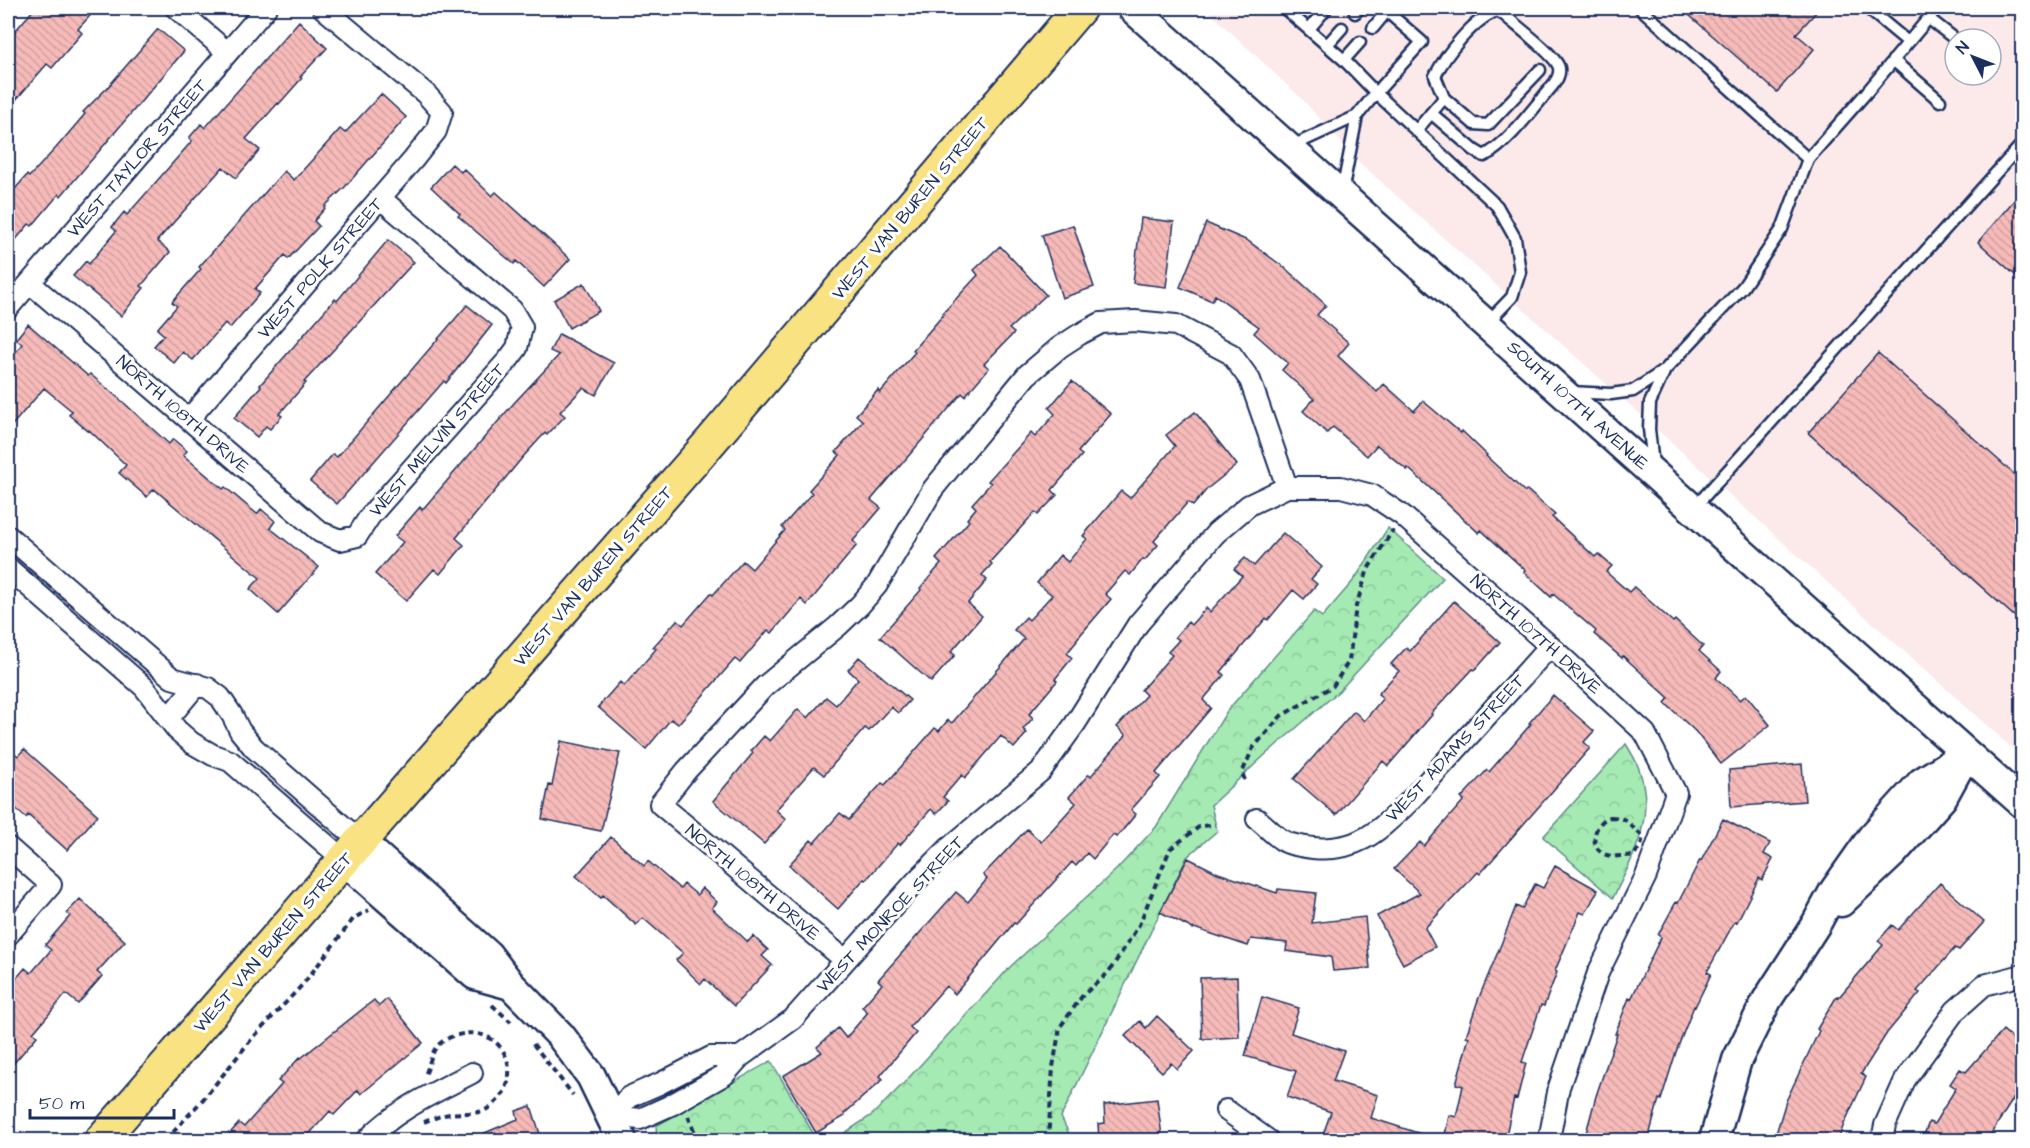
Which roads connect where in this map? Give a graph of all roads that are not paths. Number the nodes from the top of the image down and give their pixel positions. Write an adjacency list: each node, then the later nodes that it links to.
1 (176, 8): 20 (street)
2 (266, 8): 20 (street, WEST TAYLOR STREET)
3 (323, 8): 34 (street, WEST POLK STREET)
4 (1080, 8): 57 (main road, WEST VAN BUREN STREET)
5 (1132, 8): 31 (main road, SOUTH 107TH AVENUE)
6 (1285, 8): 15 (lane)
7 (1640, 8): 32 (lane)
8 (1867, 8): 18 (lane)
9 (1937, 8): 12 (lane)
10 (1326, 9): 15 (lane)
11 (1385, 9): 14 (lane); 24 (lane)
12 (1928, 18): 16 (lane); 18 (lane)
13 (1342, 28): 19 (lane)
14 (1372, 28)
15 (1309, 29): 19 (lane)
16 (1943, 30)
17 (1360, 42): 21 (lane)
18 (1908, 42): 22 (lane)
19 (1327, 45): 21 (lane)
20 (227, 52): 35 (street, WEST TAYLOR STREET)
21 (1344, 60): 24 (lane)
22 (1893, 60): 26 (lane); 32 (lane)
23 (1540, 70): 25 (lane)
24 (1376, 93): 28 (lane); 29 (lane)
25 (1444, 98): 27 (lane); 27 (lane)
26 (1940, 101)
27 (1431, 113): 29 (lane)
28 (1357, 116): 31 (lane); 33 (lane)
29 (1416, 130): 37 (lane)
30 (2022, 144): 44 (lane)
31 (1289, 148): 33 (main road, SOUTH 107TH AVENUE)
32 (1808, 159): 38 (lane)
33 (1341, 194): 37 (main road, SOUTH 107TH AVENUE)
34 (380, 198): 40 (street, WEST POLK STREET); 46 (street, WEST MELVIN STREET)
35 (30, 283): 36 (street, WEST TAYLOR STREET); 40 (street, NORTH 108TH DRIVE)
36 (8, 308)
37 (1487, 323): 39 (main road, SOUTH 107TH AVENUE)
38 (1665, 370): 39 (lane); 41 (lane)
39 (1564, 392): 41 (main road, SOUTH 107TH AVENUE)
40 (189, 419): 46 (street, NORTH 108TH DRIVE)
41 (1654, 473): 44 (main road, SOUTH 107TH AVENUE)
42 (1287, 487): 43 (street, WEST MONROE STREET); 59 (street, WEST MONROE STREET); 59 (street, NORTH 108TH DRIVE)
43 (1372, 495): 50 (street, NORTH 107TH DRIVE)
44 (1694, 508): 53 (main road, SOUTH 107TH AVENUE)
45 (8, 536): 48 (street)
46 (340, 540)
47 (8, 568): 49 (street)
48 (110, 625): 49 (street); 51 (street)
49 (94, 644): 52 (street)
50 (1550, 646): 55 (street, WEST ADAMS STREET); 67 (street, NORTH 107TH DRIVE)
51 (197, 684): 52 (street); 57 (street)
52 (168, 719): 57 (street)
53 (1966, 754): 54 (main road, SOUTH 107TH AVENUE); 68 (main road)
54 (2022, 803)
55 (1257, 819)
56 (8, 847): 58 (street)
57 (352, 850): 63 (main road); 64 (main road, WEST VAN BUREN STREET)
58 (8, 935)
59 (845, 960): 63 (street, WEST MONROE STREET)
60 (2022, 975): 69 (street)
61 (472, 1073): 65 (street)
62 (1226, 1110): 66 (street)
63 (617, 1128)
64 (101, 1140)
65 (367, 1140)
66 (1268, 1140)
67 (1549, 1140)
68 (1714, 1140)
69 (1882, 1140)

